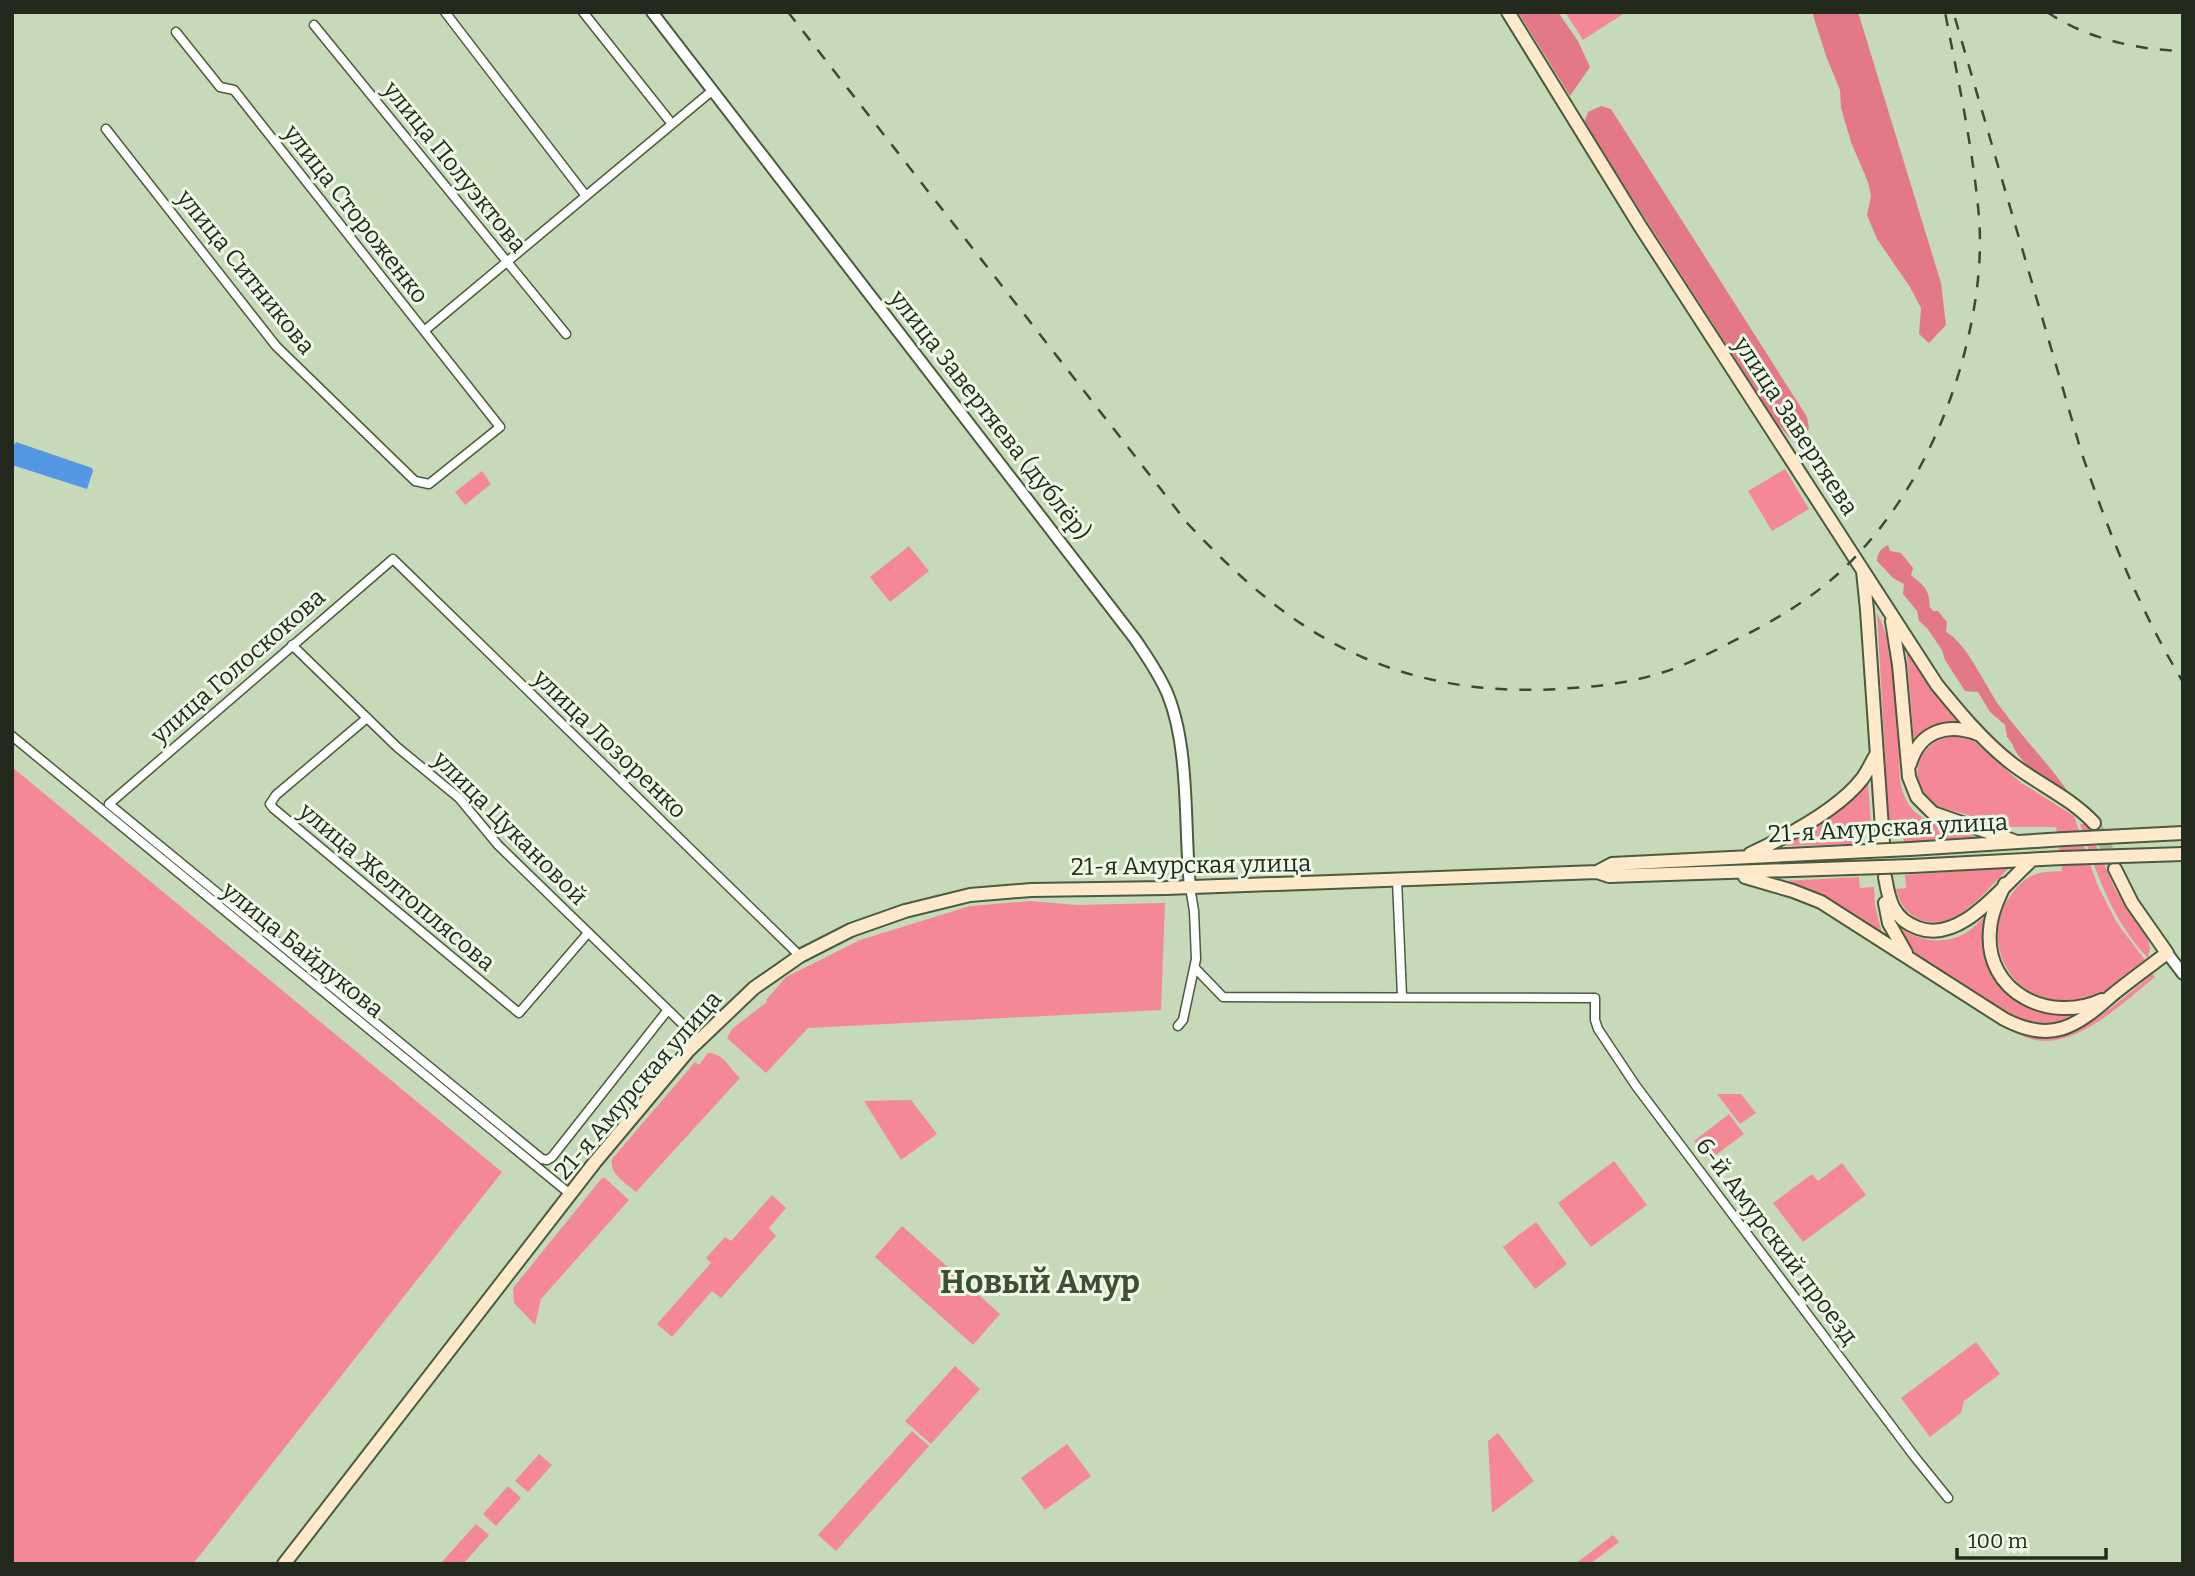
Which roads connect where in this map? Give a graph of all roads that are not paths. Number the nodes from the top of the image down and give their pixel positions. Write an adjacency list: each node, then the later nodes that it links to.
1 (444, 12): 10 (street)
2 (583, 12): 8 (street)
3 (652, 12): 7 (street, улица Завертяева (дублёр))
4 (1508, 12): 16 (main road, улица Завертяева)
5 (314, 24): 11 (street, улица Полуэктова)
6 (176, 32): 12 (street, улица Стороженко)
7 (713, 90): 8 (street); 38 (street, улица Завертяева (дублёр))
8 (672, 124): 10 (street)
9 (106, 129): 14 (street, улица Ситникова)
10 (586, 196): 11 (street)
11 (507, 261): 12 (street); 13 (street, улица Полуэктова)
12 (424, 331): 14 (street, улица Стороженко)
13 (566, 334)
14 (500, 427)
15 (393, 559): 19 (street, улица Голоскокова); 41 (street, улица Лозоренко)
16 (1862, 568): 17 (main road, улица Завертяева); 18 (main road)
17 (1886, 605): 18 (main road); 21 (main road, улица Завертяева); 24 (main road)
18 (1867, 610): 23 (main road)
19 (292, 645): 20 (street, улица Цукановой); 25 (street, улица Голоскокова)
20 (367, 718): 39 (street, улица Цукановой); 39 (street, улица Желтоплясова)
21 (1980, 735): 24 (main road); 26 (main road, улица Завертяева)
22 (12, 736): 50 (street, улица Байдукова)
23 (1877, 751): 29 (main road); 31 (main road)
24 (1909, 768): 28 (main road)
25 (109, 804): 47 (street, улица Байдукова)
26 (2094, 823)
27 (2183, 833): 28 (main road, 21-я Амурская улица, bridge)
28 (2017, 842): 31 (main road, 21-я Амурская улица, bridge)
29 (1883, 843)
30 (2183, 854): 32 (main road, 21-я Амурская улица, bridge)
31 (1744, 857): 34 (main road, 21-я Амурская улица)
32 (2032, 860): 35 (main road, 21-я Амурская улица, bridge); 37 (main road)
33 (2115, 869): 40 (main road)
34 (1597, 872): 35 (main road, 21-я Амурская улица); 36 (main road, 21-я Амурская улица)
35 (1741, 873): 42 (main road)
36 (1397, 880): 38 (main road, 21-я Амурская улица); 45 (street)
37 (2005, 884): 42 (main road); 46 (main road)
38 (1190, 887): 41 (main road, 21-я Амурская улица); 43 (street)
39 (588, 933): 47 (street, улица Цукановой)
40 (2167, 953): 44 (street); 46 (main road)
41 (800, 956): 49 (main road, 21-я Амурская улица)
42 (1910, 958): 46 (main road)
43 (1195, 968): 45 (street); 48 (street)
44 (2183, 974)
45 (1402, 996): 51 (street, 6-й Амурский проезд)
46 (2112, 996)
47 (667, 1011): 49 (street, улица Цукановой)
48 (1178, 1026)
49 (699, 1040): 50 (main road, 21-я Амурская улица)
50 (570, 1194): 52 (main road, 21-я Амурская улица)
51 (1948, 1498)
52 (284, 1564)

